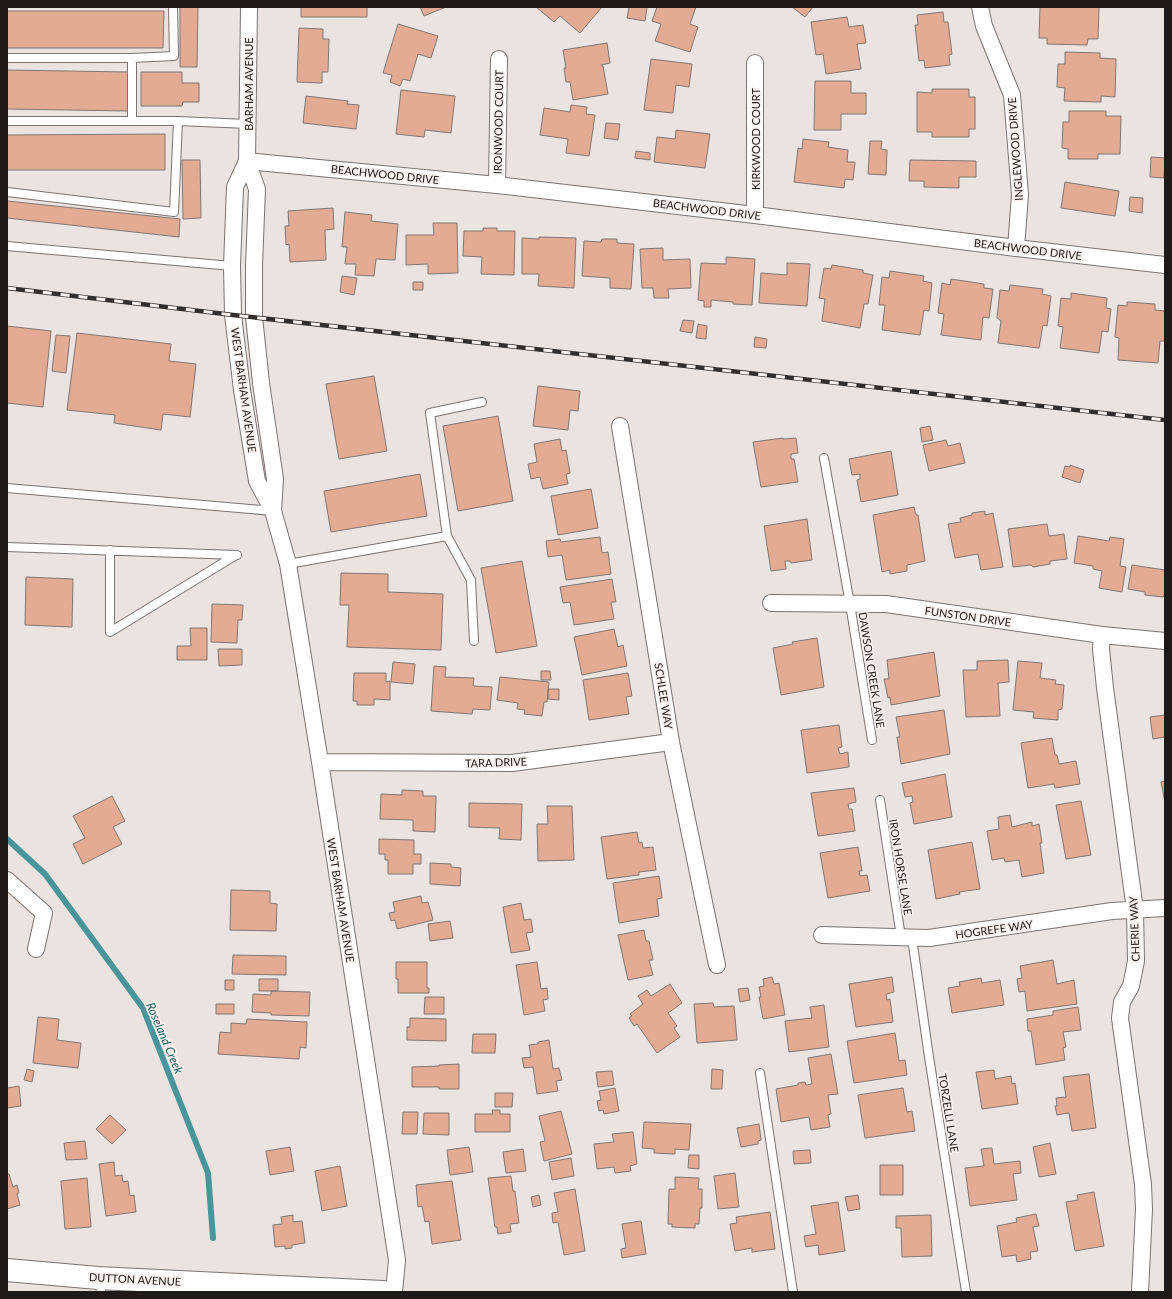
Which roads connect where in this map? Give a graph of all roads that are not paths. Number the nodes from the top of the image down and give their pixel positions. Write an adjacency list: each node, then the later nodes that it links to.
1 (173, 7): 5 (lane)
2 (249, 7): 11 (street, BARHAM AVENUE)
3 (980, 7): 17 (street, INGLEWOOD DRIVE)
4 (7, 58): 5 (lane)
5 (132, 58): 9 (lane)
6 (498, 59): 13 (street, IRONWOOD COURT)
7 (755, 63): 15 (street, KIRKWOOD COURT)
8 (7, 121): 9 (lane)
9 (132, 121): 10 (lane)
10 (178, 121): 11 (lane); 14 (lane)
11 (248, 124): 12 (street, BARHAM AVENUE)
12 (247, 161): 13 (street, BEACHWOOD DRIVE); 19 (street, BARHAM AVENUE); 20 (street, BARHAM AVENUE)
13 (497, 185): 15 (street, BEACHWOOD DRIVE)
14 (7, 192)
15 (755, 215): 17 (street, BEACHWOOD DRIVE)
16 (7, 246): 19 (lane)
17 (1016, 248): 18 (street, BEACHWOOD DRIVE)
18 (1165, 265)
19 (232, 266): 25 (street, WEST BARHAM AVENUE)
20 (254, 266): 25 (street, WEST BARHAM AVENUE)
21 (482, 402): 26 (lane)
22 (620, 426): 36 (street, SCHLEE WAY)
23 (824, 458): 31 (lane, DAWSON CREEK LANE)
24 (7, 488): 25 (lane)
25 (273, 511): 29 (street, WEST BARHAM AVENUE)
26 (447, 536): 29 (lane); 33 (lane)
27 (7, 547): 28 (lane)
28 (110, 550): 28 (lane)
29 (288, 564): 37 (street, WEST BARHAM AVENUE)
30 (770, 603): 31 (street, FUNSTON DRIVE)
31 (850, 604): 32 (street, FUNSTON DRIVE); 35 (lane, DAWSON CREEK LANE)
32 (1102, 635): 34 (street, FUNSTON DRIVE); 41 (street, CHERIE WAY)
33 (474, 641)
34 (1165, 641)
35 (872, 740)
36 (671, 742): 37 (street, TARA DRIVE); 45 (street, SCHLEE WAY)
37 (320, 762): 51 (street, WEST BARHAM AVENUE)
38 (880, 800): 43 (lane, IRON HORSE LANE)
39 (7, 880): 44 (street)
40 (1165, 908): 41 (street, HOGREFE WAY)
41 (1135, 910): 43 (street, HOGREFE WAY); 54 (street, CHERIE WAY)
42 (822, 935): 43 (street, HOGREFE WAY)
43 (907, 937): 53 (lane, TORZELLI LANE)
44 (36, 949)
45 (717, 965)
46 (760, 1072): 52 (lane)
47 (7, 1270): 48 (main road, DUTTON AVENUE)
48 (100, 1285): 49 (main road, DUTTON AVENUE)
49 (275, 1289): 50 (main road, DUTTON AVENUE)
50 (383, 1292)
51 (394, 1292)
52 (793, 1292)
53 (966, 1292)
54 (1140, 1292)

